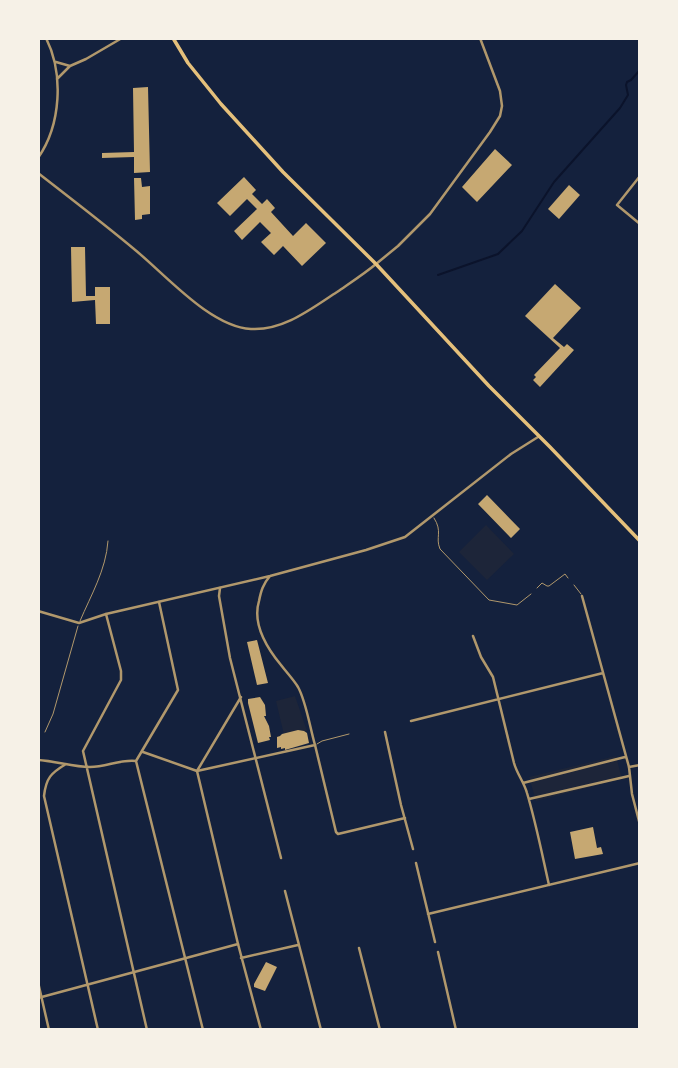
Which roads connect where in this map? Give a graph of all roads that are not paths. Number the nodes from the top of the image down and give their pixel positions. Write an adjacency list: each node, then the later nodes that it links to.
1 (46, 38): 5 (street)
2 (122, 38): 6 (street)
3 (173, 38): 12 (main road)
4 (480, 38): 12 (street)
5 (55, 62): 6 (street); 7 (street)
6 (70, 66): 7 (street)
7 (57, 79): 8 (street)
8 (38, 158)
9 (38, 173): 12 (street)
10 (639, 176): 11 (street)
11 (639, 224)
12 (376, 264): 13 (main road)
13 (540, 436): 14 (street); 16 (main road)
14 (433, 516): 17 (street); 22 (lane)
15 (108, 541): 27 (lane)
16 (639, 541)
17 (270, 576): 20 (street); 36 (street)
18 (568, 578): 21 (lane)
19 (574, 585): 23 (lane)
20 (220, 588): 24 (street); 30 (street)
21 (537, 588)
22 (531, 593)
23 (582, 596): 29 (street)
24 (159, 602): 26 (street); 37 (street)
25 (38, 611): 27 (street)
26 (106, 614): 27 (street); 44 (street)
27 (79, 623): 33 (lane)
28 (472, 636): 31 (street)
29 (603, 673): 31 (street); 38 (street)
30 (241, 697): 39 (street); 46 (street)
31 (499, 699): 32 (street); 48 (street)
32 (411, 721)
33 (45, 732)
34 (385, 732): 50 (street)
35 (349, 734): 36 (lane)
36 (315, 745): 39 (street); 50 (street)
37 (143, 751): 41 (street); 46 (street)
38 (626, 757): 45 (street); 48 (street)
39 (255, 758): 46 (street); 53 (street)
40 (38, 760): 42 (street)
41 (136, 761): 44 (street); 64 (street)
42 (66, 764): 44 (street); 68 (street)
43 (639, 765): 45 (street)
44 (86, 767): 66 (street)
45 (629, 767): 47 (street)
46 (197, 771): 60 (street)
47 (629, 776): 49 (street); 51 (street)
48 (523, 783): 49 (street)
49 (528, 799): 56 (street)
50 (405, 818): 52 (street)
51 (639, 825)
52 (413, 849)
53 (281, 858)
54 (416, 863): 58 (street)
55 (639, 863): 56 (street)
56 (549, 885): 58 (street)
57 (285, 891): 61 (street)
58 (428, 914): 59 (street)
59 (435, 942)
60 (238, 944): 64 (street); 65 (street)
61 (298, 945): 65 (street); 75 (street)
62 (359, 948): 76 (street)
63 (438, 952): 77 (street)
64 (186, 958): 66 (street); 73 (street)
65 (242, 958): 74 (street)
66 (134, 971): 68 (street); 72 (street)
67 (38, 982): 69 (street)
68 (88, 985): 69 (street); 71 (street)
69 (40, 998): 70 (street)
70 (49, 1030)
71 (98, 1030)
72 (147, 1030)
73 (203, 1030)
74 (261, 1030)
75 (321, 1030)
76 (380, 1030)
77 (456, 1030)

